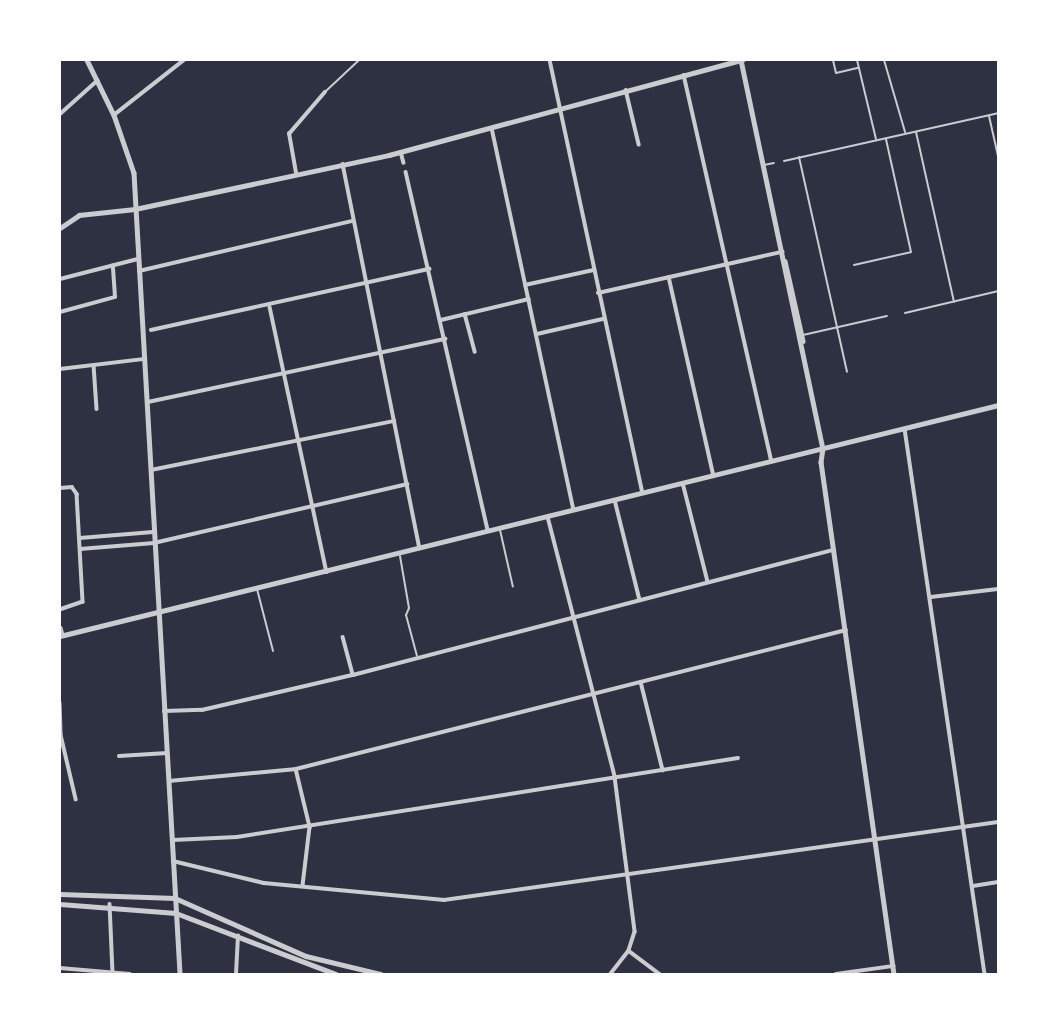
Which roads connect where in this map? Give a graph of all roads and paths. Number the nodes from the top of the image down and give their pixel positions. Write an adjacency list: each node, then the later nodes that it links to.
1 (87, 60): 11 (street)
2 (184, 60): 18 (street)
3 (359, 60): 13 (lane)
4 (550, 60): 14 (street)
5 (741, 60): 10 (street); 33 (street)
6 (833, 60): 9 (lane)
7 (857, 60): 9 (lane)
8 (884, 60): 21 (lane)
9 (859, 68): 23 (lane)
10 (684, 75): 12 (street); 41 (street)
11 (97, 81): 16 (street); 18 (street)
12 (626, 90): 14 (street); 24 (street)
13 (326, 92): 35 (street)
14 (559, 109): 19 (street); 45 (street)
15 (999, 113): 17 (lane)
16 (60, 114)
17 (989, 115): 20 (lane); 25 (lane)
18 (114, 116): 36 (street)
19 (492, 128): 26 (street); 49 (street)
20 (916, 131): 21 (lane); 54 (lane)
21 (905, 133): 22 (lane)
22 (886, 138): 23 (lane); 42 (lane)
23 (876, 140): 28 (lane)
24 (639, 144)
25 (997, 144): 27 (lane)
26 (401, 152): 30 (street); 32 (street)
27 (999, 156)
28 (799, 157): 29 (lane); 62 (lane)
29 (784, 160)
30 (404, 163)
31 (774, 163): 33 (lane)
32 (343, 164): 35 (street); 37 (street)
33 (763, 165): 39 (street)
34 (406, 172): 44 (street)
35 (296, 173): 36 (street)
36 (135, 209): 38 (street); 40 (street)
37 (354, 221): 46 (street); 50 (street)
38 (60, 228)
39 (782, 252): 41 (street); 65 (street); 67 (street)
40 (138, 259): 43 (street); 46 (street)
41 (730, 262): 47 (street); 82 (street)
42 (854, 265)
43 (113, 266): 48 (street); 56 (street)
44 (429, 270): 50 (street); 61 (street)
45 (594, 270): 49 (street); 52 (street)
46 (139, 271): 70 (street)
47 (669, 277): 52 (street); 84 (street)
48 (60, 279)
49 (525, 285): 53 (street)
50 (367, 286): 55 (street); 69 (street)
51 (999, 291): 54 (lane)
52 (598, 293): 60 (street)
53 (529, 299): 58 (street); 64 (street)
54 (954, 302): 57 (lane)
55 (270, 307): 63 (street); 74 (street)
56 (60, 312)
57 (905, 313)
58 (465, 314): 61 (street); 68 (street)
59 (887, 316): 62 (lane)
60 (603, 319): 64 (street); 88 (street)
61 (441, 320): 66 (street)
62 (837, 327): 65 (lane); 73 (lane)
63 (151, 330)
64 (536, 334): 91 (street)
65 (803, 335): 67 (street)
66 (445, 339): 69 (street); 94 (street)
67 (804, 349): 81 (street)
68 (475, 352)
69 (379, 353): 74 (street); 78 (street)
70 (144, 359): 71 (street); 75 (street)
71 (94, 365): 72 (street); 77 (street)
72 (60, 369)
73 (847, 372)
74 (285, 373): 75 (street); 80 (street)
75 (146, 402): 83 (street)
76 (999, 405): 79 (street)
77 (97, 409)
78 (394, 421): 80 (street); 86 (street)
79 (905, 429): 81 (street); 107 (street)
80 (299, 440): 83 (street); 90 (street)
81 (823, 448): 82 (street); 100 (street)
82 (772, 461): 84 (street)
83 (150, 470): 95 (street)
84 (713, 475): 85 (street)
85 (682, 483): 88 (street); 103 (street)
86 (407, 484): 90 (street); 98 (street)
87 (60, 488): 96 (street)
88 (643, 493): 89 (street)
89 (615, 500): 91 (street); 108 (street)
90 (313, 504): 97 (street); 102 (street)
91 (574, 510): 92 (street)
92 (548, 517): 93 (street); 111 (street)
93 (500, 529): 94 (street); 104 (lane)
94 (488, 531): 98 (street)
95 (153, 532): 96 (street); 97 (street)
96 (80, 538): 99 (street)
97 (154, 543): 99 (street); 110 (street)
98 (420, 548): 101 (street)
99 (80, 549): 109 (street)
100 (834, 550): 103 (street); 113 (street)
101 (399, 553): 102 (street); 117 (lane)
102 (327, 572): 105 (street)
103 (708, 582): 108 (street)
104 (513, 587)
105 (257, 589): 110 (street); 116 (lane)
106 (999, 589): 107 (street)
107 (930, 597): 133 (street)
108 (640, 600): 111 (street)
109 (60, 610)
110 (158, 610): 114 (street); 122 (street)
111 (573, 617): 117 (street); 120 (street)
112 (61, 628): 114 (street)
113 (846, 630): 119 (street); 135 (street)
114 (61, 635)
115 (343, 637): 118 (street)
116 (273, 651)
117 (418, 656): 118 (street)
118 (353, 675): 122 (street)
119 (641, 682): 120 (street); 127 (street)
120 (593, 694): 126 (street); 128 (street)
121 (60, 703): 130 (street)
122 (164, 711): 123 (street)
123 (167, 753): 124 (street); 129 (street)
124 (119, 756)
125 (738, 758): 127 (street)
126 (296, 769): 129 (street); 132 (street)
127 (663, 770): 128 (street)
128 (615, 777): 132 (street); 137 (street)
129 (168, 781): 134 (street)
130 (76, 799)
131 (999, 822): 133 (street)
132 (310, 827): 134 (street); 139 (street)
133 (964, 827): 135 (street); 140 (street)
134 (172, 840): 136 (street)
135 (875, 840): 137 (street); 148 (street)
136 (173, 862): 139 (street); 142 (street)
137 (627, 875): 139 (street); 147 (street)
138 (999, 882): 140 (street)
139 (303, 886)
140 (972, 886): 161 (street)
141 (60, 894): 142 (street)
142 (175, 898): 145 (street); 156 (street)
143 (60, 904): 144 (street)
144 (110, 904): 145 (street); 151 (street)
145 (176, 913): 146 (street); 153 (street)
146 (238, 936): 154 (street); 155 (street)
147 (629, 951): 157 (street); 158 (street)
148 (893, 966): 159 (street); 160 (street)
149 (60, 968): 150 (street)
150 (82, 973): 151 (street)
151 (113, 973): 152 (street)
152 (130, 975)
153 (180, 975)
154 (236, 975)
155 (336, 975)
156 (381, 975)
157 (611, 975)
158 (660, 975)
159 (836, 975)
160 (894, 975)
161 (985, 975)

